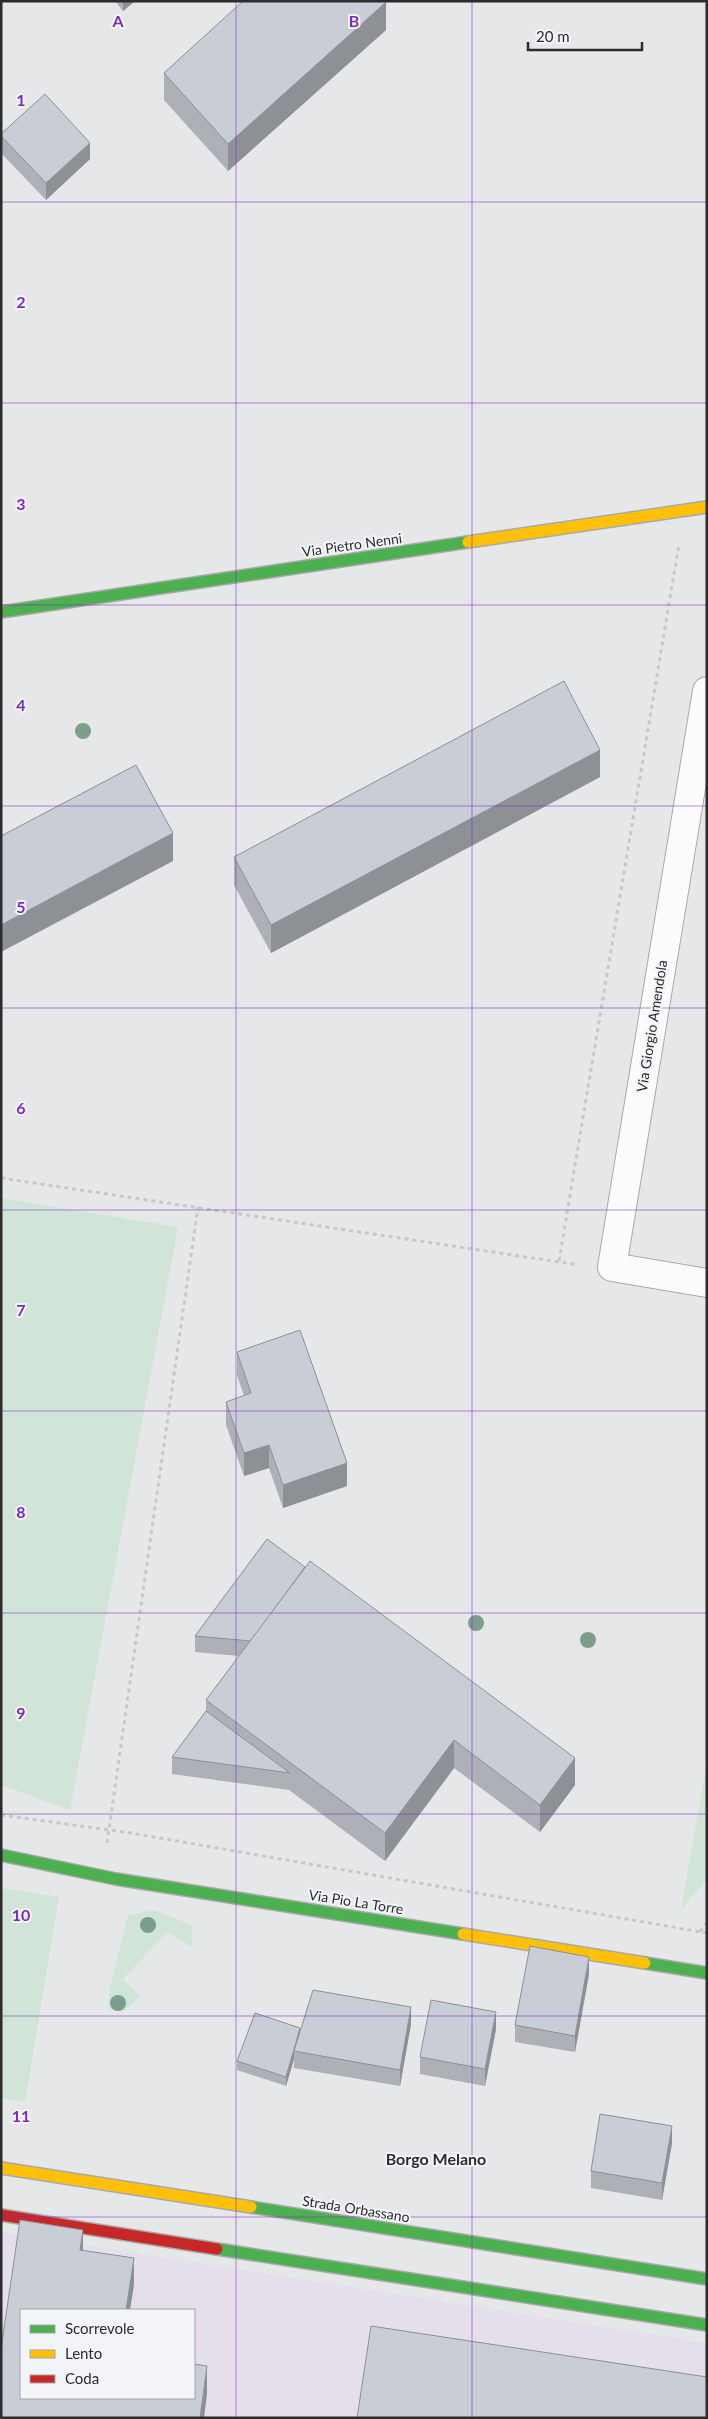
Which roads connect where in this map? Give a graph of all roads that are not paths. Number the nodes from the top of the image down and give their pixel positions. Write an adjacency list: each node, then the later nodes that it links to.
1 (707, 507): 2 (street, Via Pietro Nenni)
2 (1, 612)
3 (707, 691): 4 (street, Via Giorgio Amendola)
4 (707, 1283)
5 (1, 1855): 6 (street, Via Pio La Torre)
6 (707, 1973)
7 (1, 2168): 9 (street, Strada Orbassano)
8 (1, 2215): 10 (street)
9 (707, 2279)
10 (707, 2325)

